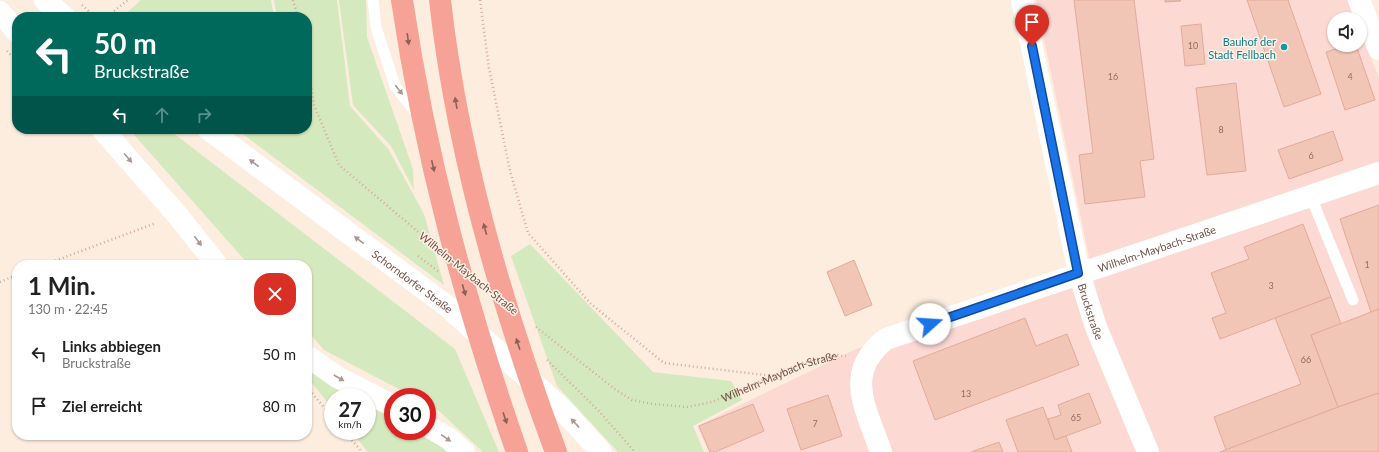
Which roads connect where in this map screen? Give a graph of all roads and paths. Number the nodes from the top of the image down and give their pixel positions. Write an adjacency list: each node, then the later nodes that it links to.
1 (45, 0): 10 (street)
2 (128, 0): 11 (path)
3 (293, 0): 13 (path)
4 (372, 0): 17 (lane, one-way to 17)
5 (402, 0): 17 (highway, one-way to 17)
6 (440, 0): 40 (highway, one-way to 6)
7 (480, 0): 34 (path)
8 (1022, 0): 26 (street, Bruckstraße)
9 (1358, 0): 15 (street)
10 (72, 10)
11 (114, 11)
12 (0, 12): 14 (street)
13 (297, 12)
14 (12, 26)
15 (1379, 50)
16 (312, 91): 23 (path, Wilhelm-Maybach-Straße)
17 (422, 120): 43 (highway, one-way to 43)
18 (106, 134): 25 (street, one-way to 25)
19 (215, 134): 44 (street, Schorndorfer Straße, one-way to 19)
20 (1379, 173): 21 (street, Wilhelm-Maybach-Straße)
21 (1311, 197): 26 (street, Wilhelm-Maybach-Straße); 29 (lane)
22 (160, 222): 24 (path)
23 (430, 241)
24 (57, 260)
25 (213, 260)
26 (1078, 273): 33 (street, Wilhelm-Maybach-Straße); 47 (street, Bruckstraße)
27 (12, 277): 28 (path)
28 (0, 282)
29 (1353, 300)
30 (530, 323): 34 (path, Wilhelm-Maybach-Straße)
31 (543, 356): 45 (path)
32 (312, 360): 36 (street, one-way to 36)
33 (865, 362): 34 (path, Wilhelm-Maybach-Straße); 46 (street)
34 (774, 376)
35 (312, 393): 37 (path)
36 (384, 401)
37 (324, 407)
38 (436, 431): 42 (street, one-way to 42)
39 (352, 440): 41 (path)
40 (555, 450)
41 (362, 452)
42 (464, 452)
43 (517, 452)
44 (601, 452)
45 (635, 452)
46 (881, 452)
47 (1148, 452)

